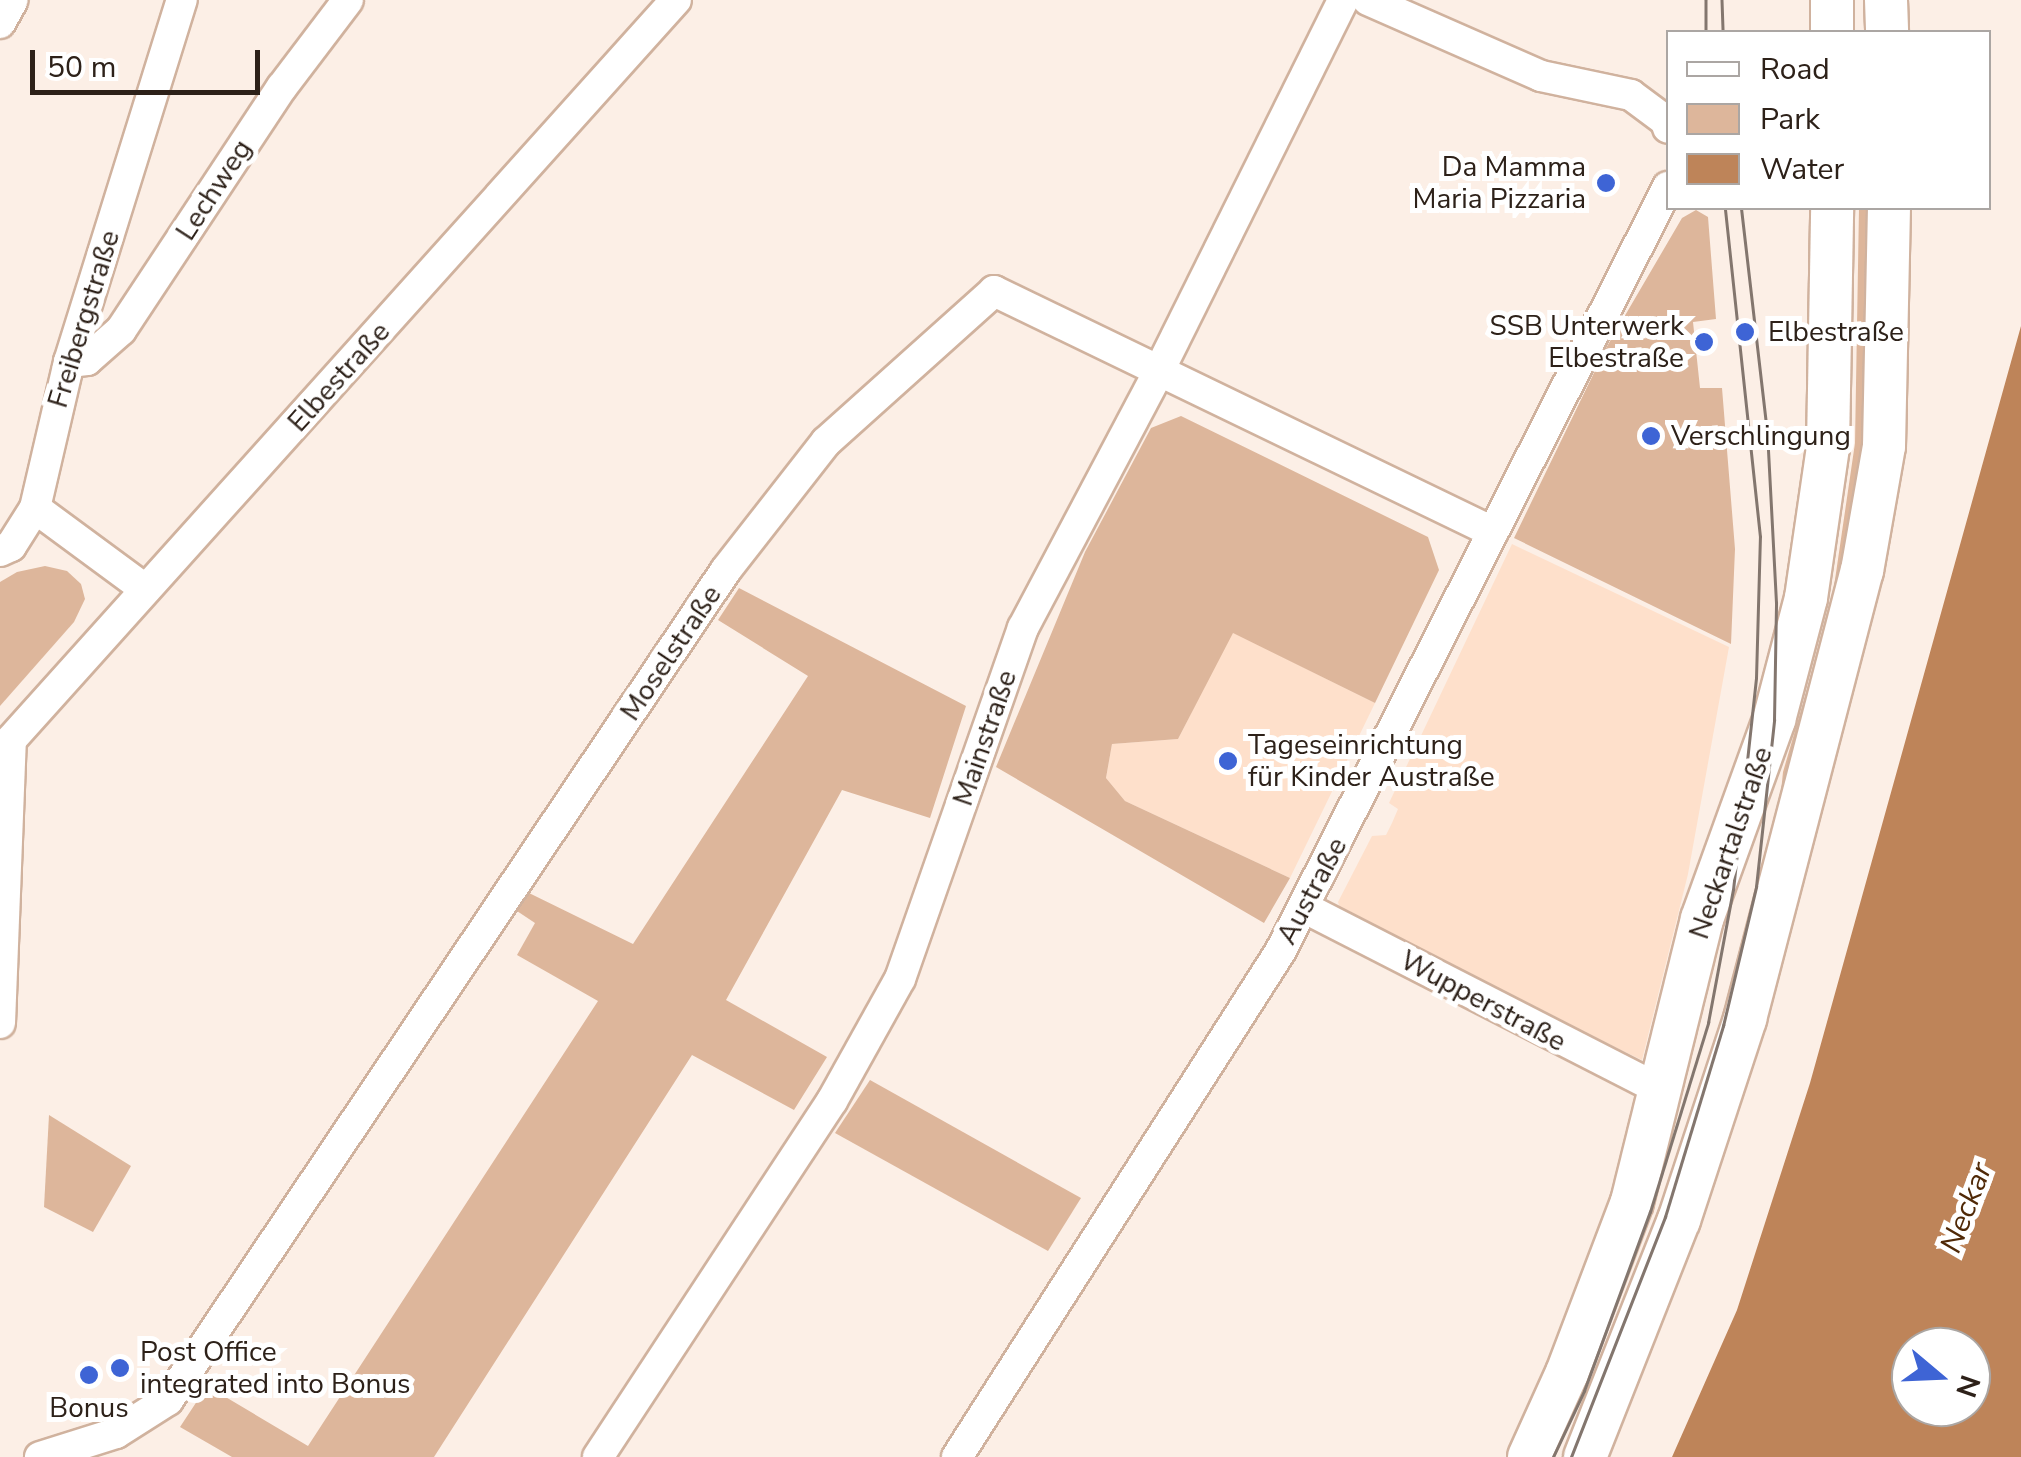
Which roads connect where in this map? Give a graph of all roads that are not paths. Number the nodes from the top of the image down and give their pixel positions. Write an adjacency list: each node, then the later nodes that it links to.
1 (13, 0): 9 (street)
2 (182, 0): 16 (street, Freibergstraße)
3 (348, 0): 16 (street, Lechweg)
4 (676, 0): 21 (street, Elbestraße)
5 (1343, 0): 17 (street, Mainstraße)
6 (1368, 0): 12 (street)
7 (1832, 0): 10 (main road)
8 (1886, 0): 11 (main road)
9 (0, 22)
10 (1832, 30)
11 (1887, 30)
12 (1666, 121)
13 (1666, 192): 19 (street, Austraße)
14 (1832, 210): 25 (main road, Neckartalstraße)
15 (1889, 210): 30 (main road, Neckartalstraße)
16 (69, 362): 18 (street, Freibergstraße)
17 (1158, 373): 19 (street, Moselstraße); 26 (street, Moselstraße); 27 (street, Mainstraße)
18 (35, 508): 20 (street); 21 (street)
19 (1493, 532): 23 (street, Austraße)
20 (0, 552)
21 (146, 590): 22 (street, Elbestraße)
22 (5, 746): 24 (street)
23 (1304, 908): 25 (street, Wupperstraße); 28 (street, Austraße)
24 (0, 1023)
25 (1662, 1091): 29 (main road, Neckartalstraße)
26 (40, 1457)
27 (598, 1457)
28 (957, 1457)
29 (1529, 1457)
30 (1585, 1457)

